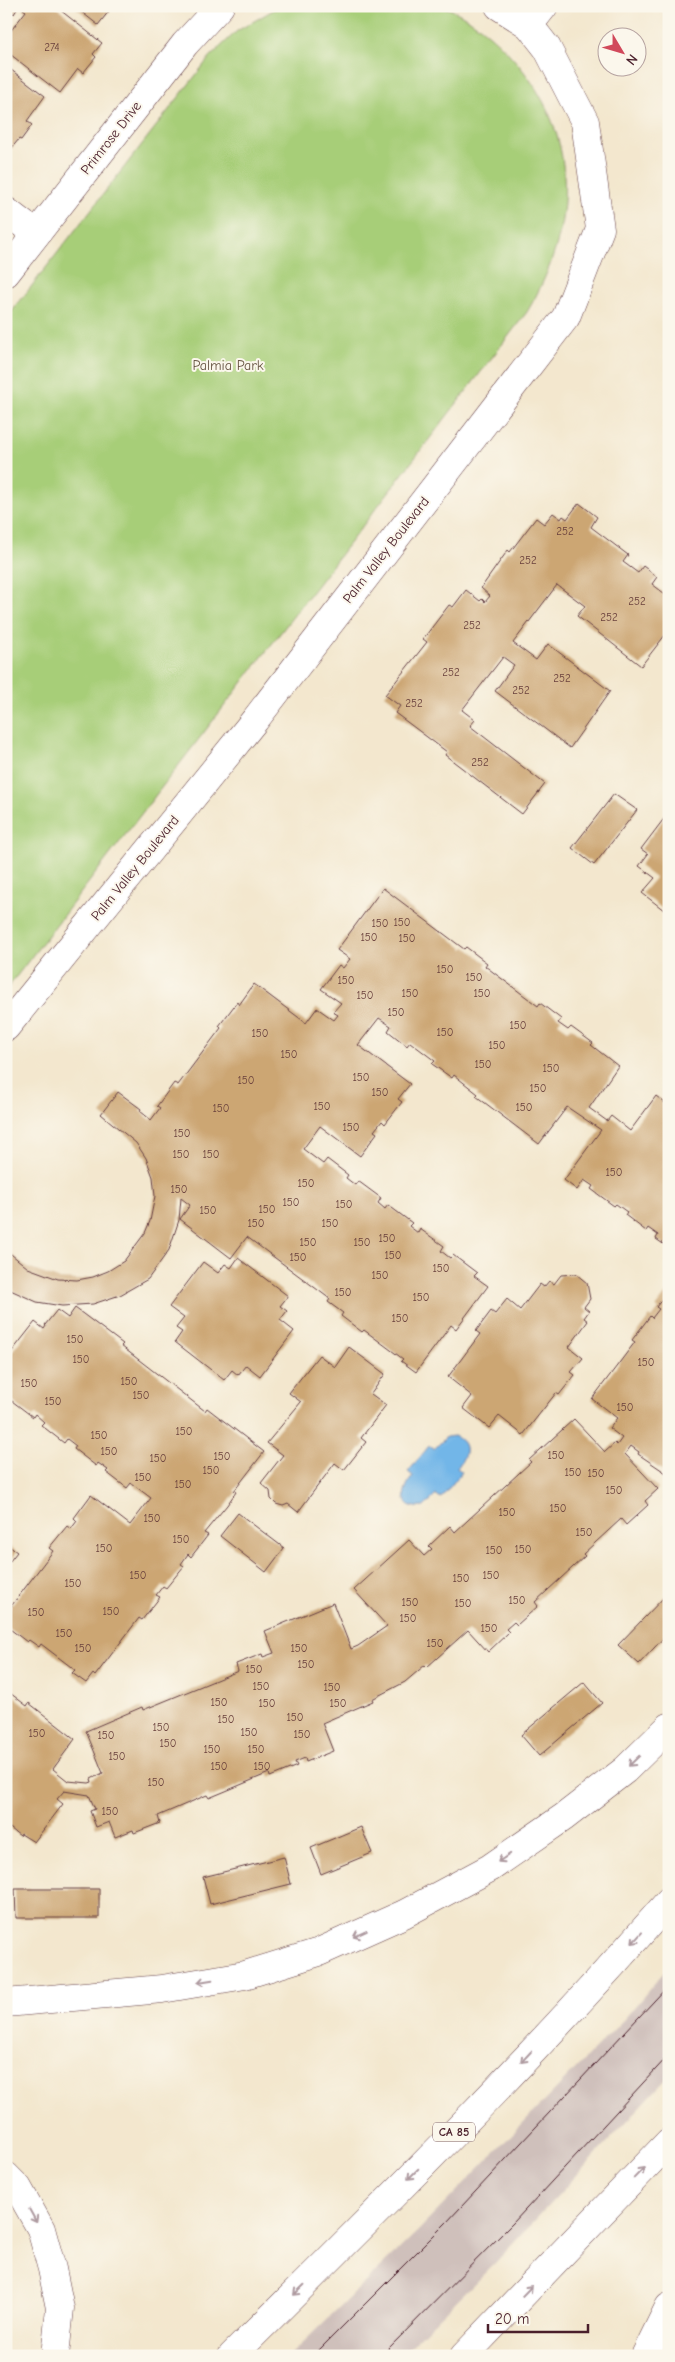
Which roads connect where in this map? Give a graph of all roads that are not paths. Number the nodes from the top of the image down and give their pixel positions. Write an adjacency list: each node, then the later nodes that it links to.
1 (220, 6): 5 (main road, Primrose Drive)
2 (499, 6): 3 (main road, Palm Valley Boulevard)
3 (536, 16): 7 (main road, Palm Valley Boulevard)
4 (6, 211): 5 (main road)
5 (36, 234): 6 (main road, Primrose Drive)
6 (6, 273)
7 (6, 1027)
8 (669, 1727): 10 (main road, one-way to 10)
9 (669, 1902): 15 (main road, CA 85, one-way to 15)
10 (6, 2003)
11 (669, 2142): 16 (main road, one-way to 11)
12 (6, 2176): 14 (main road, one-way to 14)
13 (669, 2307): 17 (main road)
14 (55, 2356)
15 (232, 2356)
16 (464, 2356)
17 (644, 2356)

